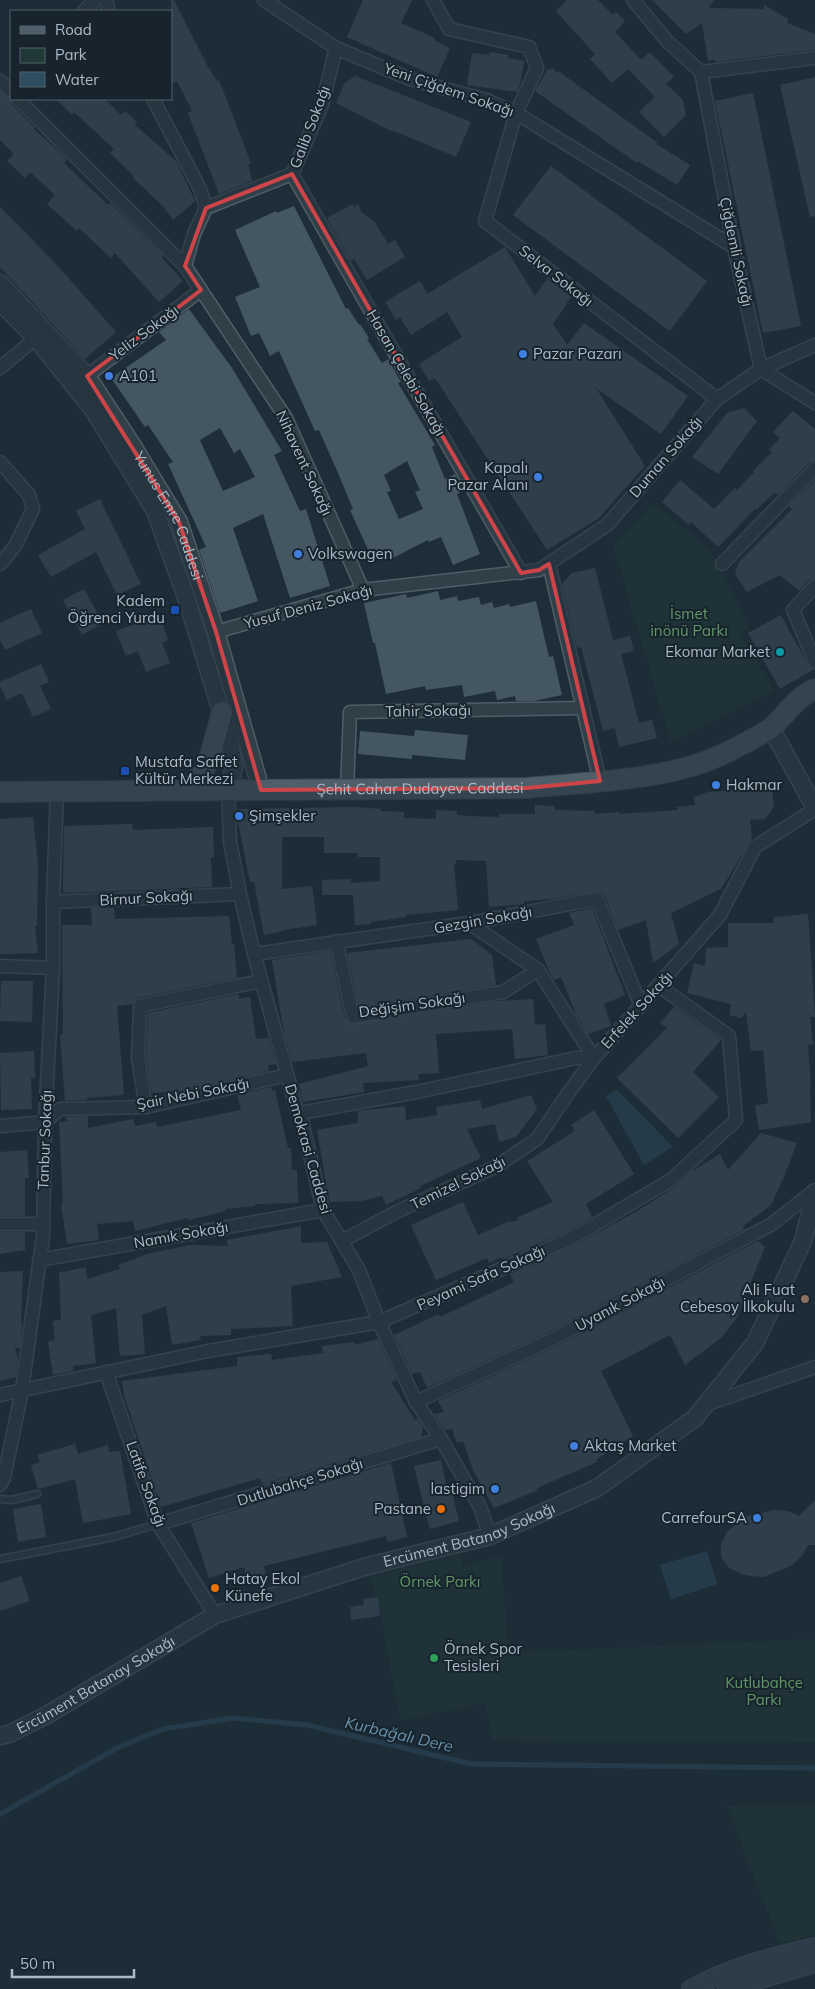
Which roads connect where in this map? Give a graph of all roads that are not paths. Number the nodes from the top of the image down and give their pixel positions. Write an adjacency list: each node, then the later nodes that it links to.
1 (95, 0): 5 (street)
2 (264, 0): 6 (street, Yeni Çiğdem Sokağı)
3 (433, 0): 11 (street)
4 (633, 0): 8 (street)
5 (85, 10)
6 (336, 48): 11 (street, Yeni Çiğdem Sokağı); 12 (street, Galib Sokağı)
7 (815, 58): 8 (street)
8 (701, 72): 14 (street, Çiğdemli Sokağı)
9 (19, 100): 15 (street, Nihavent Sokağı)
10 (154, 100): 13 (street)
11 (516, 113): 14 (street, Yeni Çiğdem Sokağı); 24 (street, Selva Sokağı)
12 (292, 174): 13 (street, Galib Sokağı); 31 (street, Hasan Çelebi Sokağı)
13 (206, 208): 15 (street)
14 (734, 247): 22 (street, Çiğdemli Sokağı)
15 (185, 266): 17 (street, Nihavent Sokağı)
16 (0, 283): 23 (street, Yunus Emre Caddesi)
17 (201, 290): 23 (street, Yeliz Sokağı); 33 (street, Nihavent Sokağı)
18 (0, 302): 19 (street, Yunus Emre Caddesi)
19 (36, 338): 21 (street); 38 (street, Yunus Emre Caddesi)
20 (815, 345): 22 (street, Duman Sokağı)
21 (0, 368)
22 (761, 370): 24 (street, Duman Sokağı); 25 (street)
23 (87, 376): 34 (street, Yunus Emre Caddesi)
24 (717, 399): 29 (street, Duman Sokağı)
25 (815, 403)
26 (0, 462): 28 (street)
27 (815, 468): 30 (street)
28 (0, 564)
29 (549, 564): 31 (street, Duman Sokağı); 37 (street)
30 (722, 564)
31 (521, 573): 33 (street, Yusuf Deniz Sokağı)
32 (815, 586): 35 (street)
33 (363, 590): 34 (street, Yusuf Deniz Sokağı)
34 (216, 632): 43 (street, Yunus Emre Caddesi)
35 (815, 662)
36 (815, 689): 39 (main road, Şehit Cahar Dudayev Caddesi)
37 (583, 708): 40 (street); 44 (street, Tahir Sokağı)
38 (222, 712): 41 (main road); 42 (street, Yunus Emre Caddesi)
39 (771, 728): 40 (main road, Şehit Cahar Dudayev Caddesi); 47 (street)
40 (600, 781): 44 (main road, Şehit Cahar Dudayev Caddesi)
41 (189, 790): 42 (main road, Şehit Cahar Dudayev Caddesi); 45 (main road, Şehit Cahar Dudayev Caddesi)
42 (228, 790): 43 (main road, Şehit Cahar Dudayev Caddesi); 48 (street, Demokrasi Caddesi)
43 (261, 790): 44 (main road, Şehit Cahar Dudayev Caddesi)
44 (347, 790)
45 (57, 791): 46 (main road, Şehit Cahar Dudayev Caddesi); 49 (street, Tanbur Sokağı)
46 (0, 792)
47 (815, 808): 57 (street, Erfelek Sokağı)
48 (240, 894): 49 (street, Birnur Sokağı); 52 (street, Demokrasi Caddesi)
49 (53, 902): 54 (street, Tanbur Sokağı)
50 (469, 924): 51 (street, Gezgin Sokağı); 55 (street); 58 (street, Gezgin Sokağı)
51 (336, 941): 52 (street, Gezgin Sokağı); 55 (street, Değişim Sokağı)
52 (254, 954): 56 (street, Demokrasi Caddesi)
53 (0, 966): 54 (street)
54 (52, 968): 63 (street, Tanbur Sokağı)
55 (538, 970): 59 (street)
56 (261, 981): 60 (street, Demokrasi Caddesi); 61 (street)
57 (659, 986): 58 (street, Erfelek Sokağı); 72 (street, Peyami Safa Sokağı)
58 (641, 1006): 59 (street, Erfelek Sokağı)
59 (594, 1058): 62 (street, Erfelek Sokağı); 70 (street, Temizel Sokağı)
60 (287, 1075): 61 (street, Şair Nebi Sokağı); 62 (street, Demokrasi Caddesi)
61 (146, 1107): 63 (street, Şair Nebi Sokağı)
62 (300, 1113): 67 (street, Demokrasi Caddesi)
63 (45, 1122): 64 (street); 69 (street, Tanbur Sokağı)
64 (0, 1126)
65 (815, 1190): 77 (street, Uyanık Sokağı)
66 (815, 1194): 78 (street, Ercüment Batanay Sokağı)
67 (323, 1210): 70 (street, Demokrasi Caddesi); 71 (street, Namık Sokağı)
68 (0, 1224): 69 (street)
69 (43, 1224): 71 (street, Tanbur Sokağı)
70 (342, 1241): 72 (street, Demokrasi Caddesi)
71 (40, 1260): 75 (street, Tanbur Sokağı)
72 (379, 1322): 74 (street, Peyami Safa Sokağı); 77 (street, Demokrasi Caddesi)
73 (815, 1367): 78 (street)
74 (106, 1372): 75 (street, Peyami Safa Sokağı); 83 (street, Latife Sokağı)
75 (22, 1390): 76 (street, Peyami Safa Sokağı); 80 (street, Tanbur Sokağı)
76 (0, 1395)
77 (416, 1402): 79 (street, Demokrasi Caddesi)
78 (705, 1405): 84 (street, Ercüment Batanay Sokağı)
79 (441, 1439): 83 (street, Dutlubahçe Sokağı); 84 (street, Demokrasi Caddesi)
80 (0, 1485)
81 (37, 1494): 82 (lane)
82 (0, 1499)
83 (158, 1524): 85 (lane); 86 (street, Latife Sokağı)
84 (490, 1536): 86 (street, Ercüment Batanay Sokağı)
85 (0, 1559)
86 (215, 1615): 87 (street, Ercüment Batanay Sokağı)
87 (0, 1736)
88 (815, 1947): 90 (main road)
89 (815, 1963): 91 (main road)
90 (692, 1989)
91 (727, 1989)

